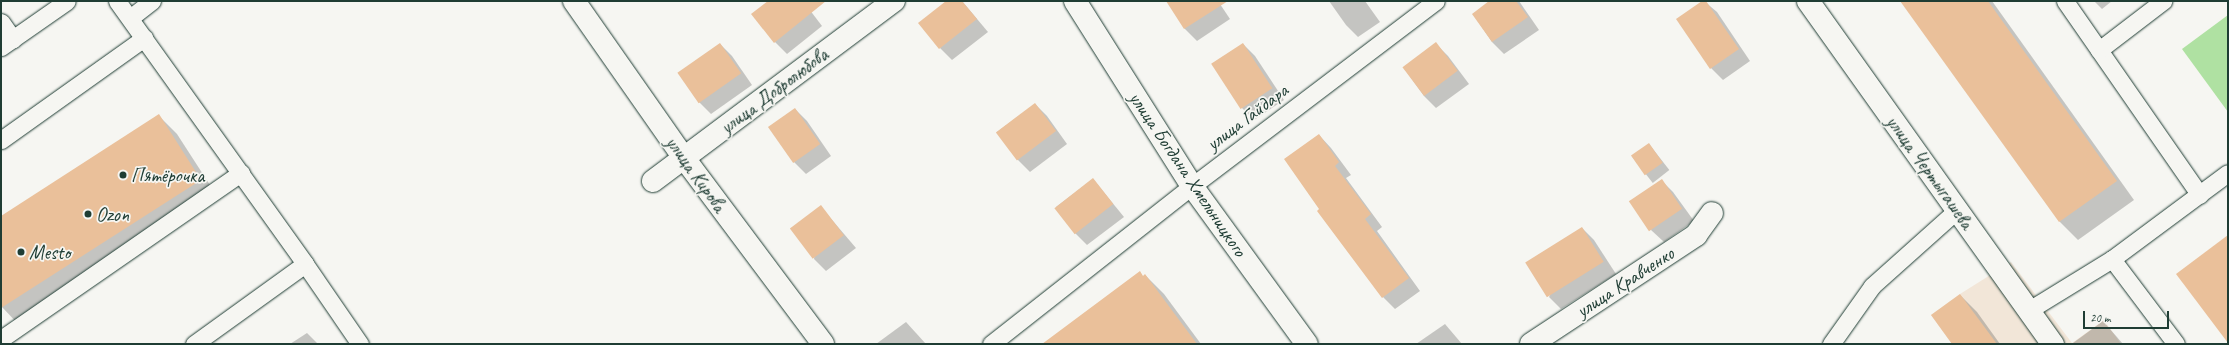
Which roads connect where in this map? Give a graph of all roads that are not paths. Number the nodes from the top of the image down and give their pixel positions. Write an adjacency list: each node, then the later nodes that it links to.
1 (67, 1): 14 (lane)
2 (117, 1): 11 (lane)
3 (152, 1): 11 (lane)
4 (574, 1): 17 (street, улица Кирова)
5 (894, 1): 17 (street, улица Добролюбова)
6 (1075, 1): 21 (street, улица Богдана Хмельницкого)
7 (1436, 1): 21 (lane, улица Гайдара)
8 (1808, 1): 23 (street, улица Чертыгашева)
9 (2064, 1): 15 (lane)
10 (2163, 1): 15 (lane)
11 (130, 18): 13 (lane)
12 (1, 22): 14 (lane)
13 (144, 38): 16 (lane); 18 (lane)
14 (7, 43)
15 (2099, 50): 22 (lane)
16 (1, 140)
17 (684, 158): 20 (street, улица Добролюбова); 32 (street, улица Кирова)
18 (241, 173): 26 (lane); 28 (lane)
19 (2228, 173): 22 (lane)
20 (653, 181)
21 (1192, 186): 33 (lane, улица Гайдара); 34 (street, улица Богдана Хмельницкого)
22 (2200, 194): 25 (lane)
23 (1957, 210): 27 (street, улица Чертыгашева); 36 (lane)
24 (1712, 214): 35 (street, улица Кравченко)
25 (2112, 259): 27 (lane); 38 (lane)
26 (305, 264): 30 (lane); 31 (lane)
27 (2029, 310): 37 (street, улица Чертыгашева)
28 (1, 340): 29 (lane)
29 (3, 344)
30 (194, 344)
31 (360, 344)
32 (823, 344)
33 (991, 344)
34 (1307, 344)
35 (1531, 344)
36 (1831, 344)
37 (2053, 344)
38 (2176, 344)

